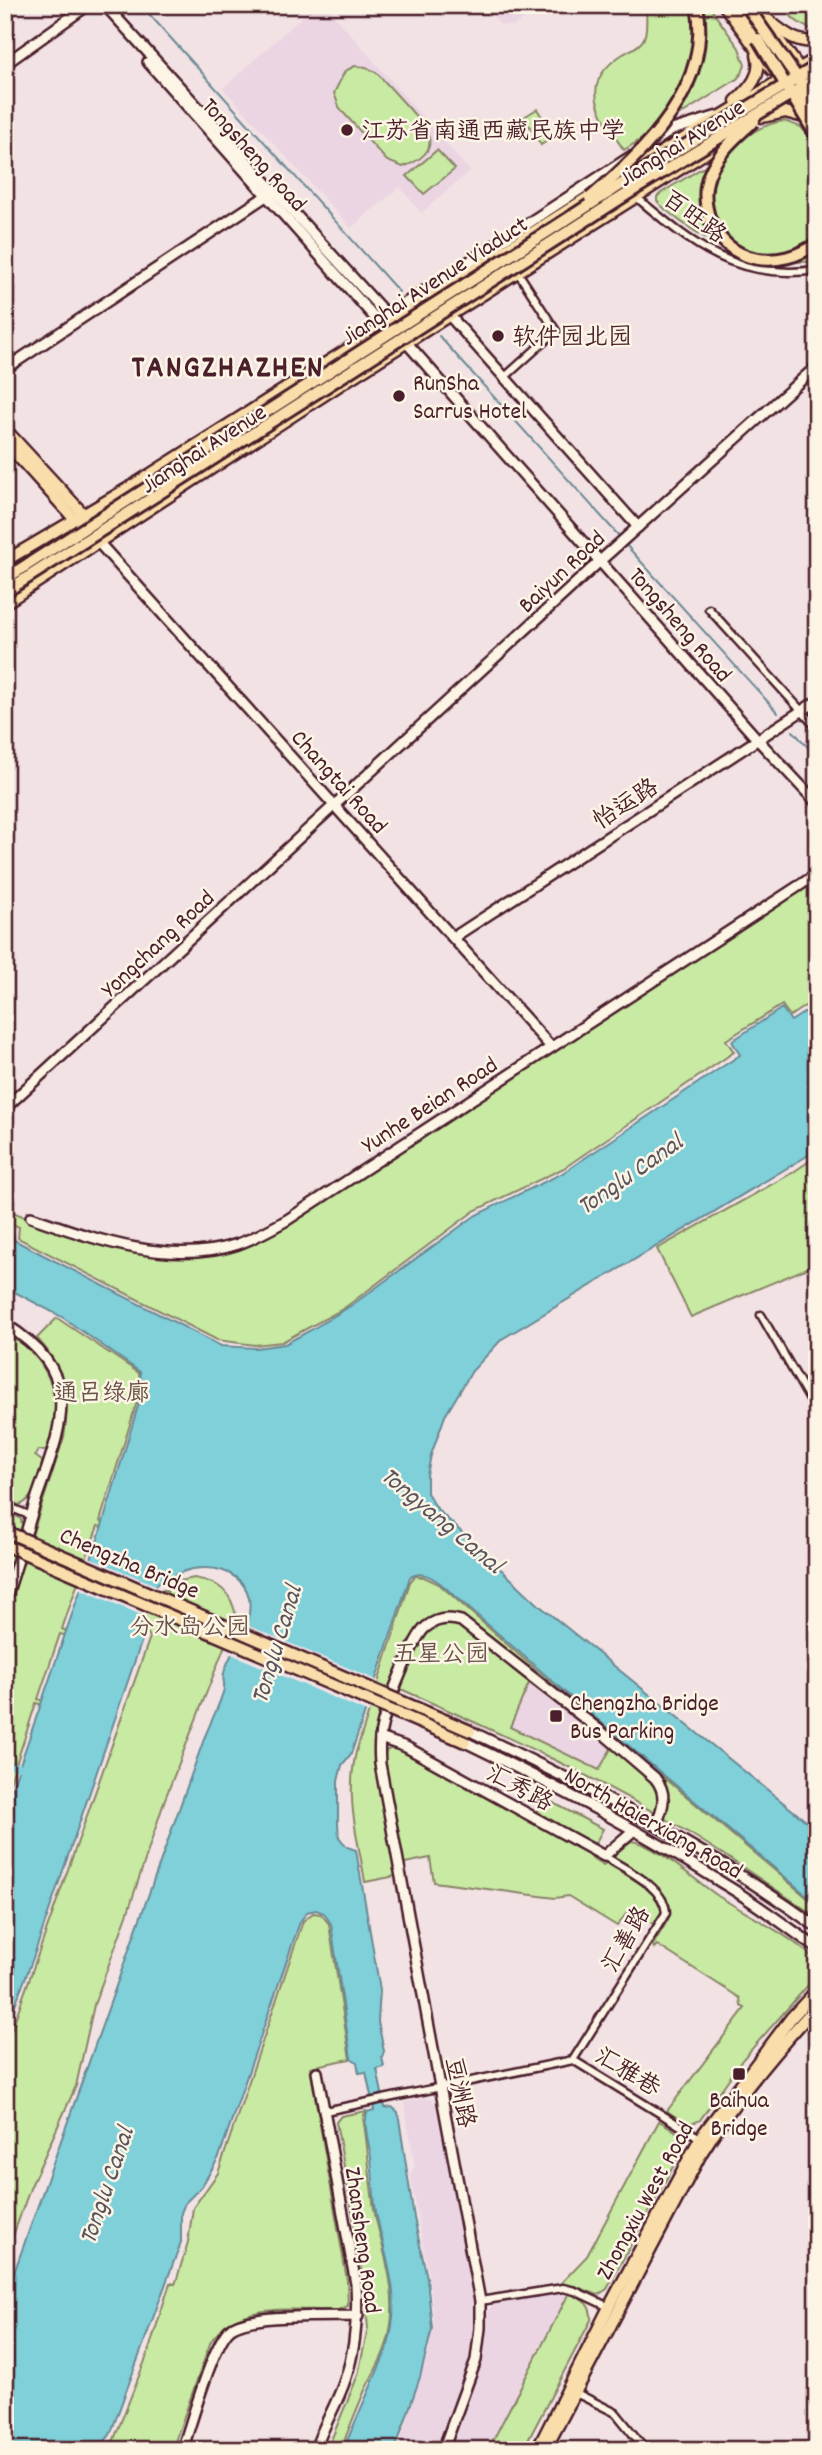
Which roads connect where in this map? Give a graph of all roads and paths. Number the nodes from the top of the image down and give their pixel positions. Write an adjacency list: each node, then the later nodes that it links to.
1 (88, 5): 12 (street)
2 (98, 5): 25 (street, Tongsheng Road)
3 (105, 5): 25 (street, Tongsheng Road)
4 (697, 5): 30 (highway, bridge)
5 (724, 5): 9 (main road)
6 (733, 5): 9 (highway)
7 (746, 5): 9 (highway, bridge)
8 (753, 5): 10 (main road); 14 (main road)
9 (757, 36): 15 (main road); 16 (highway, bridge); 19 (highway, bridge); 20 (main road); 23 (highway, bridge); 24 (highway, bridge)
10 (817, 41)
11 (817, 58): 14 (main road, Jianghai Avenue)
12 (5, 64)
13 (817, 66): 30 (highway, Jianghai Avenue Viaduct, bridge)
14 (799, 68): 15 (main road, Jianghai Avenue); 16 (main road)
15 (779, 80): 17 (main road); 20 (main road, Jianghai Avenue)
16 (816, 87): 17 (main road, Jianghai Avenue); 18 (highway, Jianghai Avenue Viaduct, bridge)
17 (792, 99): 21 (main road, Jianghai Avenue); 22 (street)
18 (777, 101): 27 (highway, bridge); 46 (highway, Jianghai Avenue Viaduct, bridge)
19 (817, 106)
20 (722, 114): 32 (main road, Jianghai Avenue); 32 (street)
21 (762, 117): 22 (main road); 26 (main road, Jianghai Avenue)
22 (804, 117): 24 (street)
23 (817, 121)
24 (817, 136)
25 (269, 194): 32 (street, Tongsheng Road); 35 (street)
26 (635, 196): 28 (street, 百旺路); 29 (main road, Jianghai Avenue)
27 (817, 243)
28 (817, 270)
29 (517, 271): 31 (main road, Jianghai Avenue); 36 (street)
30 (440, 302): 45 (highway, Jianghai Avenue Viaduct, bridge)
31 (449, 314): 33 (main road, Jianghai Avenue); 36 (street)
32 (388, 325): 39 (main road, Jianghai Avenue)
33 (406, 342): 42 (main road, Jianghai Avenue); 44 (street, Tongsheng Road)
34 (817, 366): 41 (street, Baiyun Road)
35 (5, 369)
36 (505, 377): 41 (street)
37 (5, 429): 39 (main road, Changtai Road)
38 (5, 442): 40 (main road, Changtai Road)
39 (84, 513): 40 (main road, Jianghai Avenue); 42 (main road, Changtai Road)
40 (73, 519): 42 (main road, Changtai Road); 43 (main road, Jianghai Avenue)
41 (638, 527): 44 (street, Baiyun Road)
42 (99, 542): 47 (main road, Jianghai Avenue); 54 (street, Changtai Road)
43 (5, 561)
44 (600, 561): 52 (street, Tongsheng Road); 54 (street, Baiyun Road)
45 (5, 579)
46 (5, 592)
47 (5, 603)
48 (709, 609): 50 (street)
49 (817, 701): 50 (street, 怡运路)
50 (801, 711): 51 (street); 52 (street, 怡运路)
51 (817, 728)
52 (758, 740): 53 (street, Tongsheng Road); 56 (street, 怡运路)
53 (817, 803)
54 (334, 806): 56 (street, Changtai Road); 58 (street, Yongchang Road)
55 (817, 874): 57 (street, Yunhe Beian Road)
56 (454, 937): 57 (street, Changtai Road)
57 (551, 1047): 59 (street, Yunhe Beian Road)
58 (5, 1108)
59 (31, 1217)
60 (761, 1315): 62 (street)
61 (5, 1324): 64 (street)
62 (817, 1412)
63 (5, 1506): 64 (street)
64 (31, 1516): 67 (street)
65 (5, 1531): 69 (main road, Chengzha Bridge, bridge)
66 (5, 1545): 71 (main road, Chengzha Bridge, bridge)
67 (10, 1573): 68 (street)
68 (5, 1600)
69 (470, 1731): 72 (street, North Haierxiang Road)
70 (380, 1738): 72 (street, 豆洲路); 74 (street, 汇秀路); 81 (street, 豆洲路)
71 (465, 1742): 73 (street, North Haierxiang Road)
72 (656, 1825): 75 (street, North Haierxiang Road)
73 (634, 1830): 74 (street); 76 (street, North Haierxiang Road)
74 (604, 1856): 79 (street, 汇善路)
75 (817, 1927)
76 (817, 1948)
77 (817, 1990): 83 (main road, Zhongxiu West Road)
78 (817, 2006): 87 (main road, Zhongxiu West Road)
79 (573, 2060): 81 (street, 汇雅巷); 83 (street, 汇雅巷)
80 (317, 2072): 82 (street, Zhansheng Road)
81 (441, 2087): 82 (street, 汇雅巷); 84 (street, 豆洲路)
82 (325, 2111): 86 (street, Zhansheng Road)
83 (700, 2138): 85 (main road, Zhongxiu West Road)
84 (480, 2301): 85 (street); 90 (street, 豆洲路)
85 (609, 2307): 87 (main road, Zhongxiu West Road)
86 (358, 2316): 88 (street); 89 (street, Zhansheng Road)
87 (571, 2391): 91 (main road, Zhongxiu West Road); 92 (main road, Zhongxiu West Road); 93 (street)
88 (182, 2450)
89 (315, 2450)
90 (443, 2450)
91 (537, 2450)
92 (545, 2450)
93 (646, 2450)

